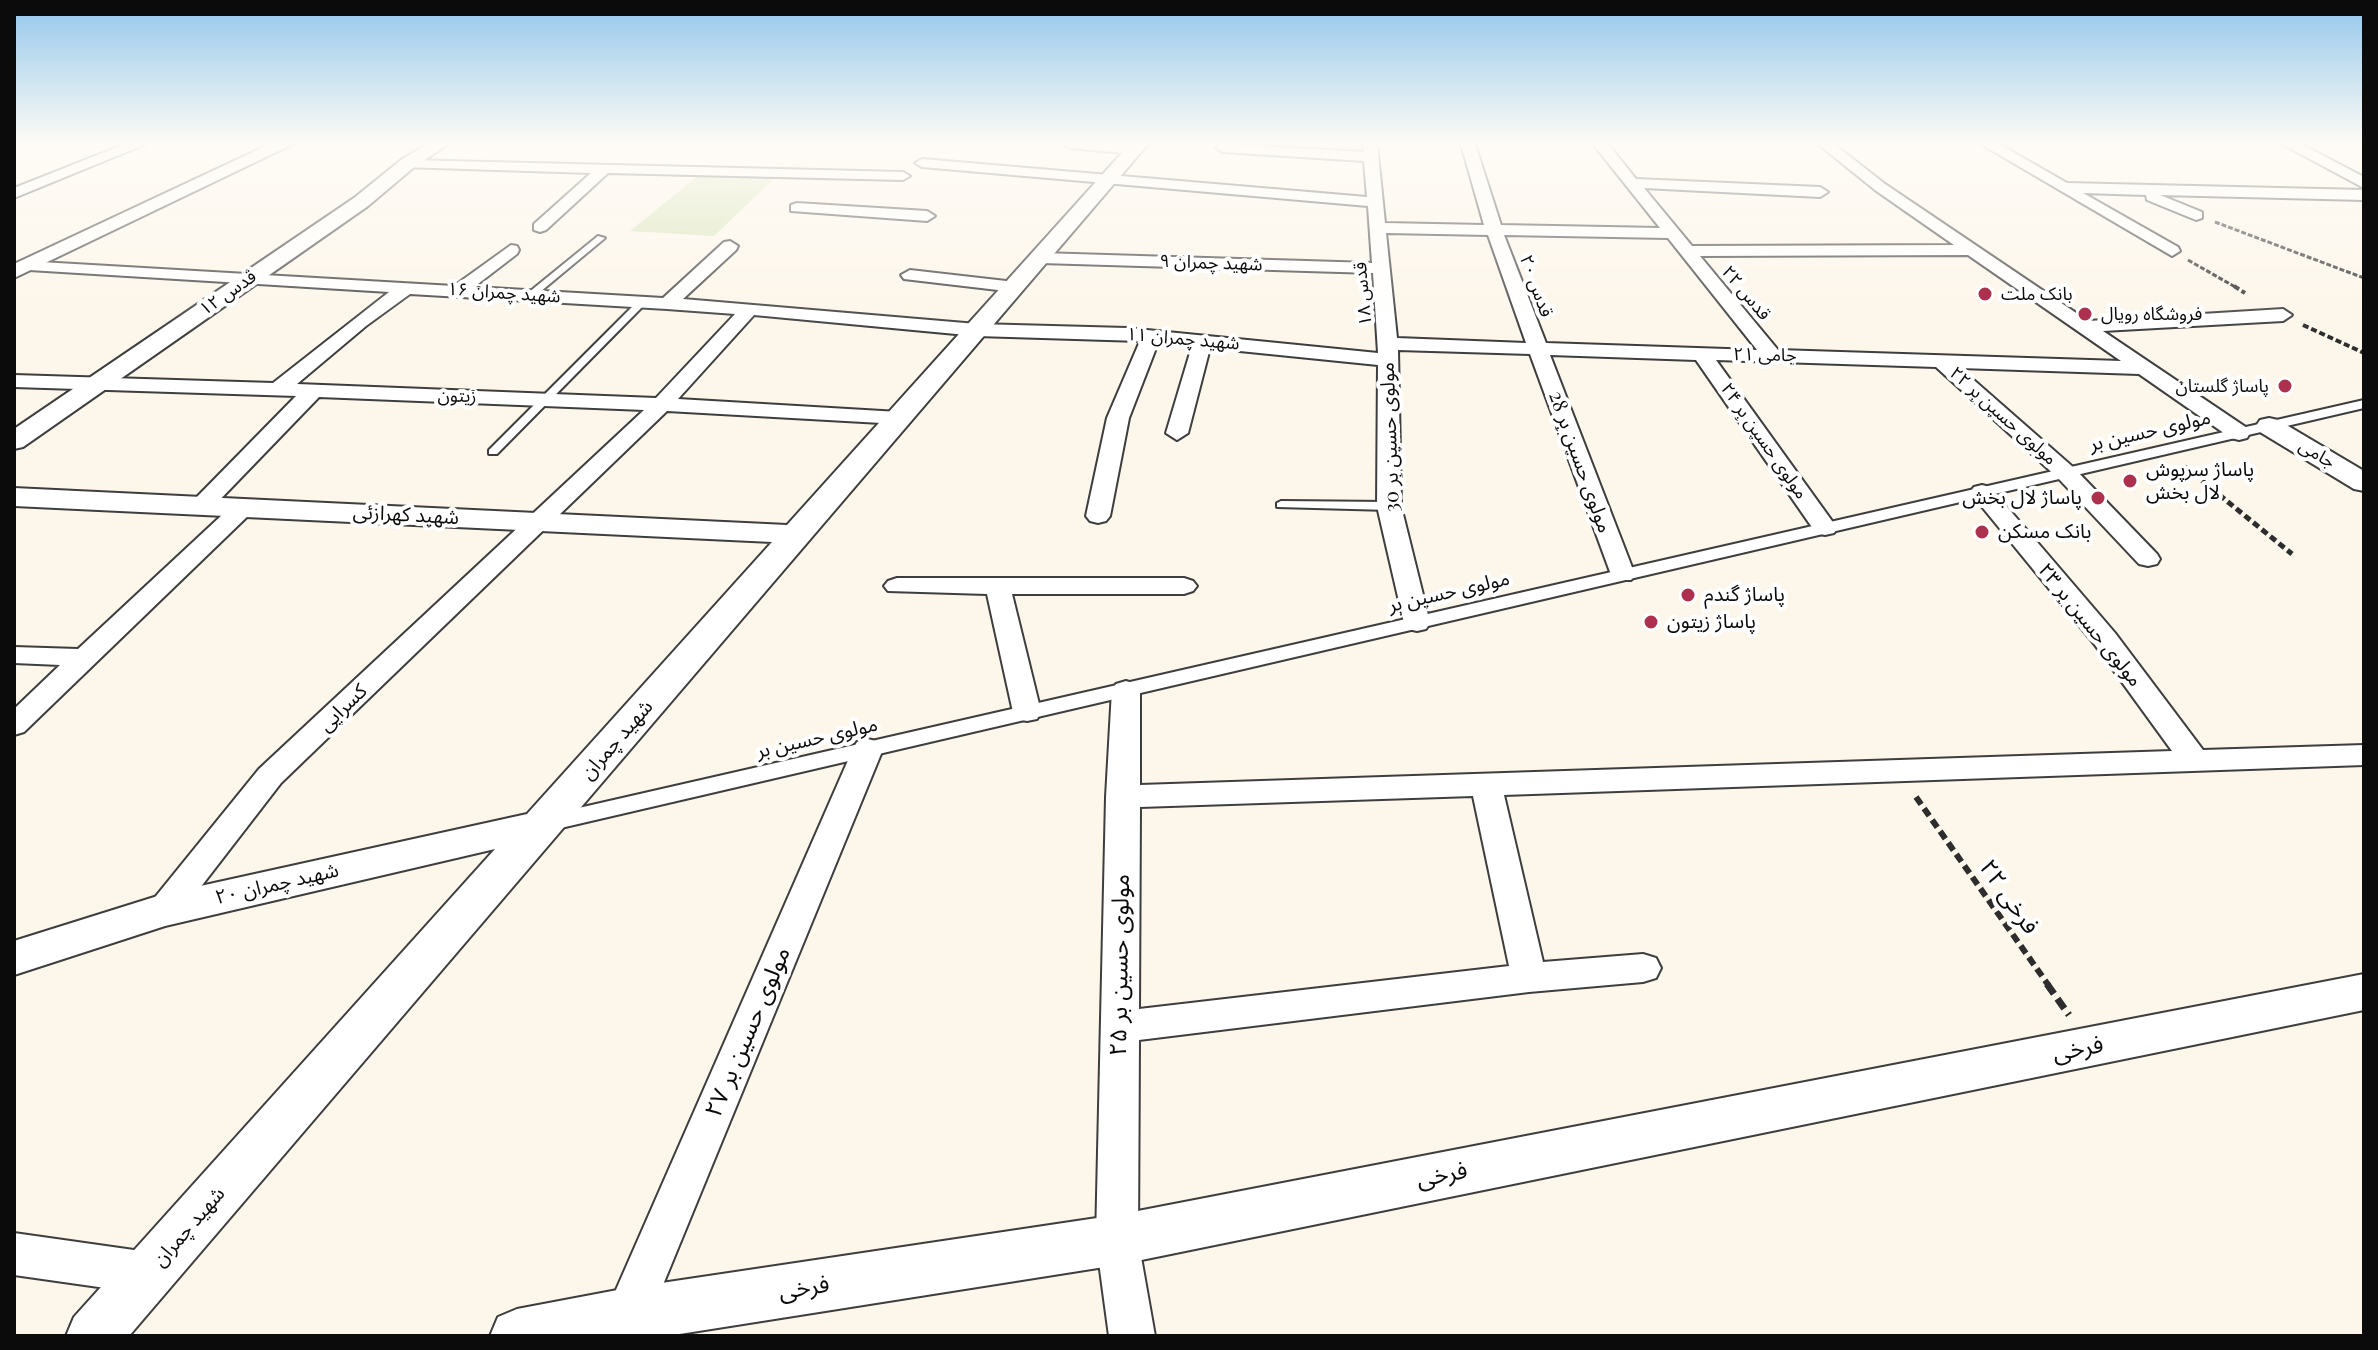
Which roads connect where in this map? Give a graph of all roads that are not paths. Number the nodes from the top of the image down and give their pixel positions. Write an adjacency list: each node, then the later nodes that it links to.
1 (151, 207): 27 (street)
2 (354, 207): 30 (street, قدس ۱۲)
3 (562, 207): 16 (street)
4 (871, 207): 13 (street)
5 (1086, 207): 26 (street, شهید چمران)
6 (1375, 207): 17 (street, قدس ۱۸)
7 (1487, 207): 18 (street, قدس ۲۰)
8 (1650, 207): 19 (street, قدس ۲۲)
9 (1909, 207): 23 (street)
10 (2097, 207): 25 (street)
11 (2176, 207): 14 (street)
12 (797, 208): 13 (street)
13 (866, 212): 15 (street)
14 (2196, 215)
15 (927, 216)
16 (540, 227)
17 (1377, 228): 18 (street); 28 (street, قدس ۱۸)
18 (1494, 230): 19 (street); 43 (street, قدس ۲۰)
19 (1670, 233): 24 (street, قدس ۲۲)
20 (601, 238): 34 (lane)
21 (730, 246): 36 (street)
22 (511, 250): 33 (street)
23 (1972, 250): 24 (street); 39 (street)
24 (1685, 251): 46 (street, قدس ۲۲)
25 (2172, 251)
26 (1041, 258): 28 (street, شهید چمران ۹); 32 (street, شهید چمران)
27 (22, 268): 30 (street, شهید چمران ۱۶)
28 (1381, 268): 44 (street, قدس ۱۸)
29 (910, 275): 32 (street)
30 (252, 276): 31 (street, شهید چمران ۱۶); 50 (street, قدس ۱۲)
31 (408, 287): 33 (street, شهید چمران ۱۶); 51 (street)
32 (1015, 287): 40 (street, شهید چمران)
33 (459, 290): 34 (street, شهید چمران ۱۶)
34 (531, 295): 35 (street, شهید چمران ۱۶)
35 (642, 302): 36 (street, شهید چمران ۱۶); 53 (lane)
36 (667, 304): 37 (street, شهید چمران ۱۶)
37 (749, 309): 40 (street, شهید چمران ۱۶); 54 (street, کسرایی)
38 (2283, 315): 39 (street)
39 (2083, 327): 48 (street)
40 (977, 330): 41 (street, شهید چمران ۱۱); 56 (street, شهید چمران)
41 (1151, 337): 42 (street, شهید چمران ۱۱); 70 (street)
42 (1203, 340): 44 (street, شهید چمران ۱۱); 58 (street)
43 (1538, 350): 44 (street, جامی ۲۱); 45 (street, جامی ۲۱); 75 (street, مولوی حسین بر 28)
44 (1388, 352): 68 (street, مولوی حسین بر 30)
45 (1702, 354): 46 (street, جامی ۲۱); 72 (street, مولوی حسین بر ۲۴)
46 (1772, 356): 47 (street, جامی ۲۱)
47 (1939, 360): 48 (street, جامی ۲۱); 62 (street, مولوی حسین بر ۲۲)
48 (2143, 368): 59 (street)
49 (14, 381): 50 (street, زیتون)
50 (97, 385): 51 (street, زیتون); 60 (street, قدس ۱۲)
51 (276, 391): 52 (street, زیتون)
52 (312, 392): 53 (street, زیتون); 67 (street)
53 (548, 398): 54 (street, زیتون); 61 (lane)
54 (663, 403): 56 (street, زیتون); 71 (street, کسرایی)
55 (2364, 404): 57 (street, مولوی حسین بر)
56 (899, 418): 73 (street, شهید چمران)
57 (2269, 426): 59 (street, مولوی حسین بر); 63 (street, جامی)
58 (1177, 433)
59 (2239, 433): 62 (street, مولوی حسین بر)
60 (14, 441)
61 (493, 452)
62 (2066, 473): 64 (street, مولوی حسین بر); 74 (street, مولوی حسین بر ۲۲)
63 (2364, 483)
64 (1982, 492): 72 (street, مولوی حسین بر); 87 (street, مولوی حسین بر ۲۳)
65 (14, 497): 67 (street, شهید کهرازئی)
66 (1281, 505): 68 (lane)
67 (201, 506): 69 (street, شهید کهرازئی)
68 (1389, 506): 79 (street, مولوی حسین بر 30)
69 (244, 507): 71 (street, شهید کهرازئی); 81 (street)
70 (1098, 516)
71 (539, 522): 73 (street, شهید کهرازئی); 91 (street, کسرایی)
72 (1825, 528): 75 (street, مولوی حسین بر)
73 (798, 534): 90 (street, شهید چمران)
74 (2148, 559)
75 (1622, 575): 79 (street, مولوی حسین بر)
76 (897, 586): 78 (street)
77 (1184, 586): 78 (street)
78 (998, 587): 83 (street)
79 (1417, 623): 82 (street, مولوی حسین بر)
80 (14, 655): 81 (street)
81 (85, 658): 84 (street)
82 (1126, 690): 83 (street, مولوی حسین بر); 89 (street, مولوی حسین بر ۲۵)
83 (1027, 712): 85 (street, مولوی حسین بر)
84 (14, 725)
85 (868, 749): 90 (street, مولوی حسین بر); 100 (street, مولوی حسین بر ۲۷)
86 (2364, 755): 87 (street)
87 (2194, 760): 88 (street)
88 (1486, 784): 89 (street); 94 (street)
89 (1122, 797): 96 (street, مولوی حسین بر ۲۵)
90 (544, 824): 91 (street, شهید چمران ۲۰); 99 (street, شهید چمران)
91 (164, 910): 92 (street, شهید چمران ۲۰)
92 (14, 958)
93 (1643, 968): 94 (street)
94 (1529, 978): 96 (street)
95 (2364, 992): 97 (street, فرخی)
96 (1120, 1027): 97 (street, مولوی حسین بر ۲۵)
97 (1117, 1240): 100 (street, فرخی); 103 (street, مولوی حسین بر ۲۵)
98 (14, 1254): 99 (street)
99 (148, 1273): 101 (street, شهید چمران)
100 (628, 1315): 102 (street, فرخی)
101 (93, 1336)
102 (517, 1336)
103 (1132, 1336)

